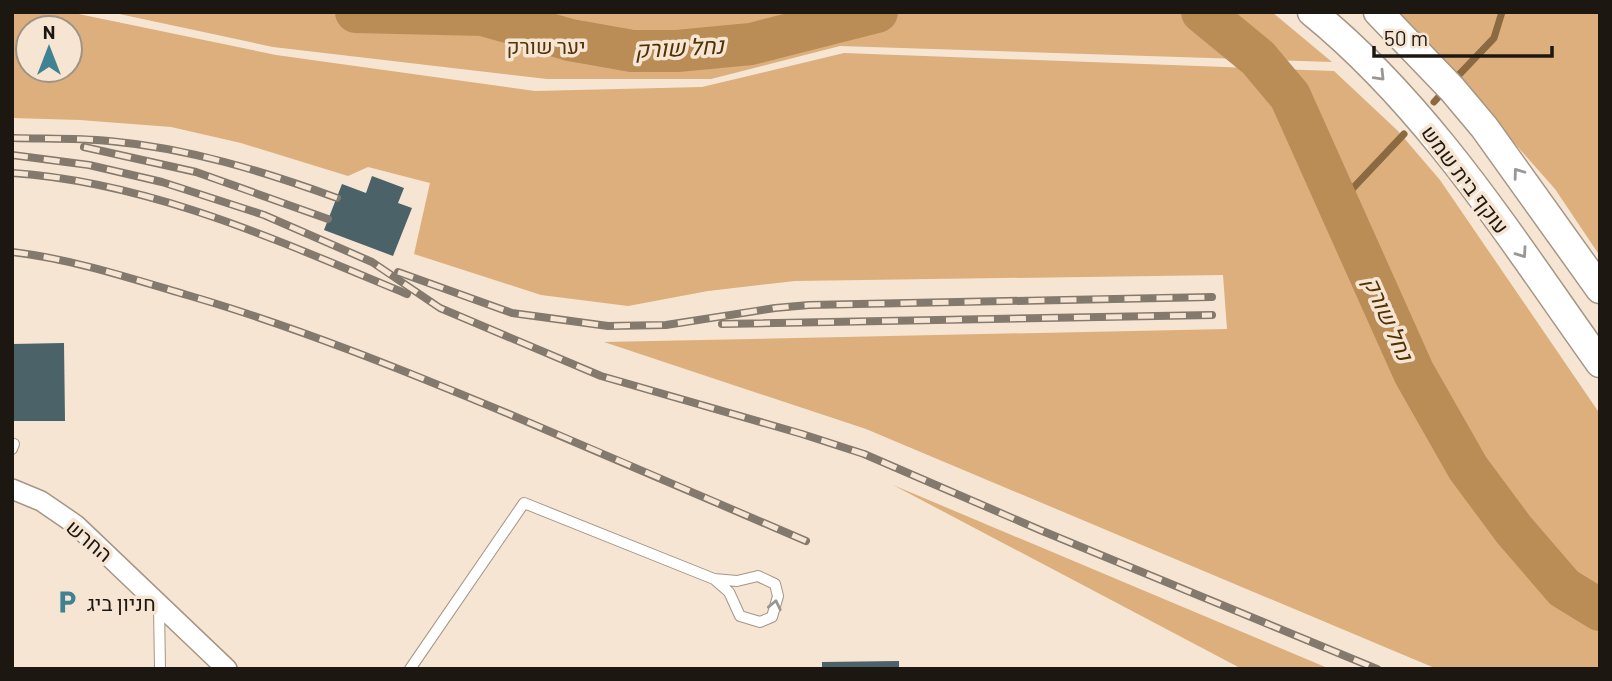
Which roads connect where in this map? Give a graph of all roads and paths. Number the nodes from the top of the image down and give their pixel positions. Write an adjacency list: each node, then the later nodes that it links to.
1 (1312, 12): 4 (main road, עוקף בית שמש, one-way to 4)
2 (1378, 12): 3 (main road, עוקף בית שמש, one-way to 2)
3 (1600, 289)
4 (1600, 363)
5 (12, 489): 7 (street, החרש)
6 (714, 579): 6 (lane, one-way to 6); 10 (lane)
7 (159, 603): 8 (lane); 9 (street, החרש)
8 (160, 669)
9 (227, 669)
10 (410, 669)

